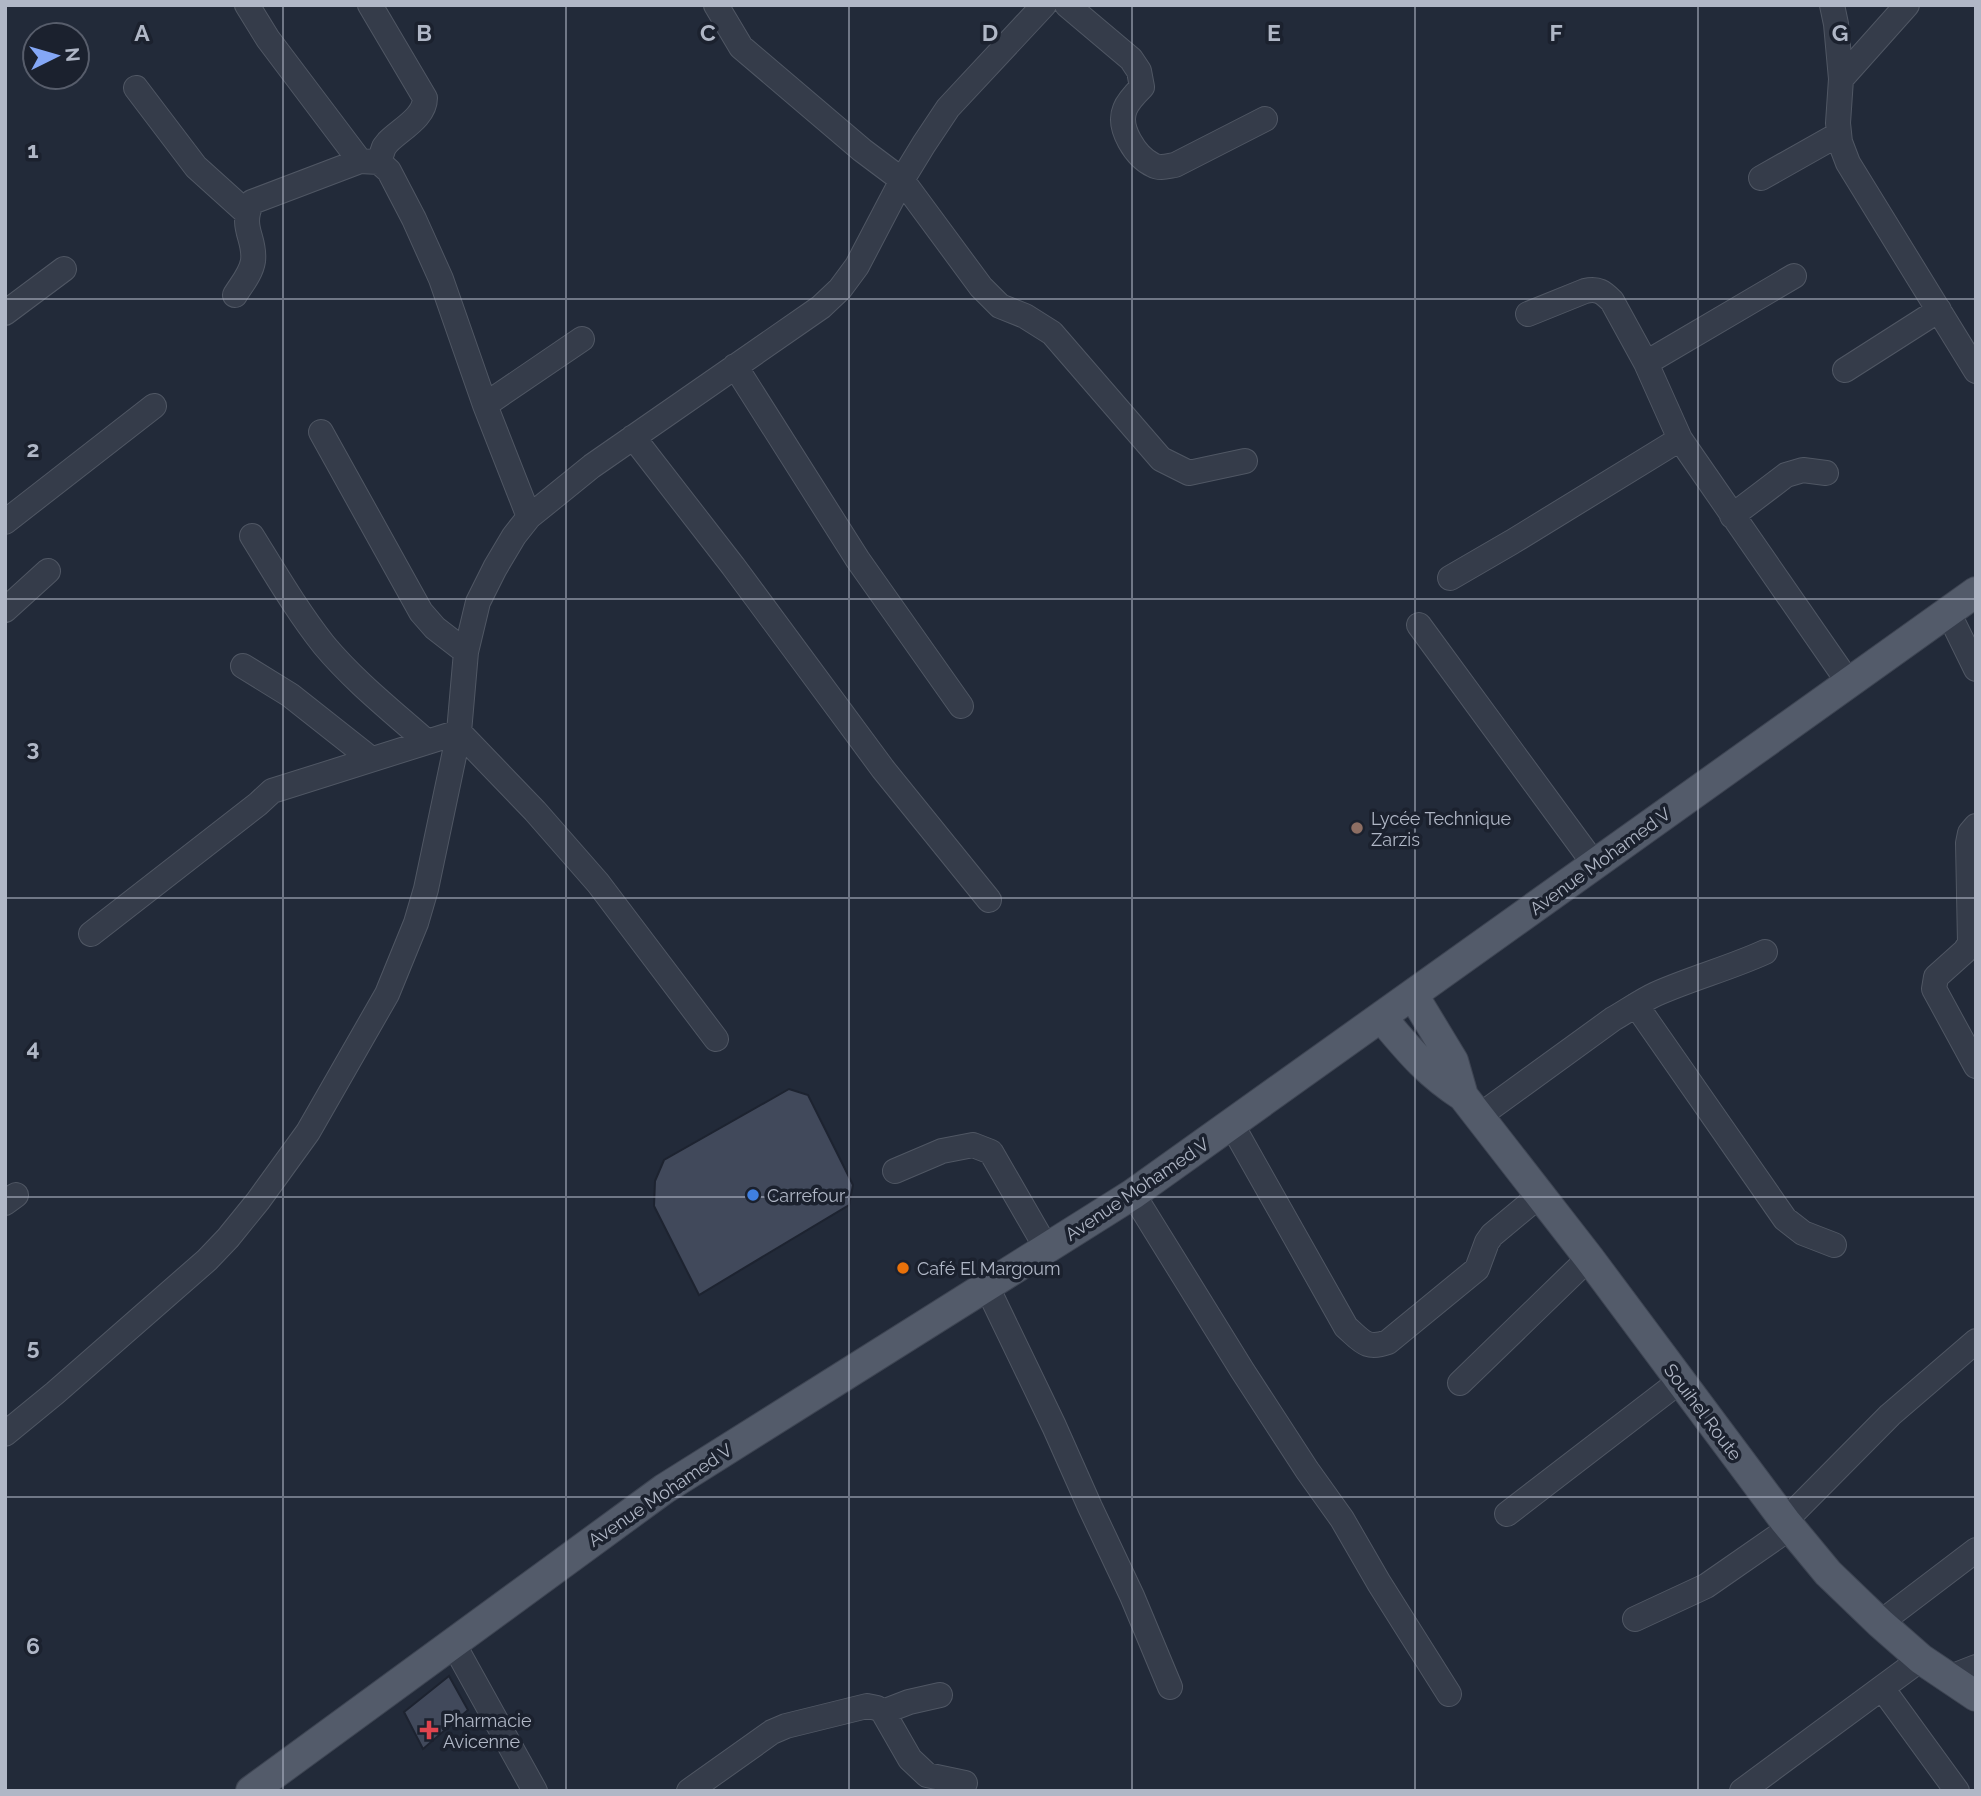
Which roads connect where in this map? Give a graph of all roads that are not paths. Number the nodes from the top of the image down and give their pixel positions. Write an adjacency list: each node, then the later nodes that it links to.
1 (247, 5): 12 (street)
2 (370, 5): 12 (street)
3 (716, 5): 14 (street)
4 (1044, 5): 14 (street)
5 (1067, 5): 10 (street)
6 (1832, 5): 8 (street)
7 (1907, 5): 8 (street)
8 (1841, 79): 11 (street)
9 (136, 89): 15 (street)
10 (1265, 119)
11 (1839, 134): 13 (street); 19 (street)
12 (369, 162): 15 (street); 27 (street)
13 (1761, 178)
14 (902, 180): 24 (street); 32 (street)
15 (247, 213): 18 (street)
16 (64, 269): 20 (street)
17 (1794, 276): 23 (street)
18 (234, 295)
19 (1938, 310): 25 (street); 26 (street)
20 (5, 313)
21 (1528, 314): 23 (street)
22 (582, 339): 27 (street)
23 (1646, 363): 31 (street)
24 (735, 366): 30 (street); 48 (street)
25 (1845, 370)
26 (1976, 370)
27 (485, 405): 35 (street)
28 (155, 406): 36 (street)
29 (321, 432): 44 (street)
30 (633, 437): 35 (street); 54 (street)
31 (1680, 439): 34 (street); 39 (street)
32 (1245, 461)
33 (1826, 473): 34 (street)
34 (1732, 516): 47 (street)
35 (529, 517): 44 (street)
36 (5, 522)
37 (252, 537): 50 (street)
38 (48, 571): 41 (street)
39 (1450, 578)
40 (1976, 592): 42 (main road, Avenue Mohamed V)
41 (5, 610)
42 (1948, 612): 46 (street); 47 (main road, Avenue Mohamed V)
43 (1419, 625): 53 (street)
44 (466, 652): 49 (street)
45 (243, 666): 51 (street)
46 (1976, 669)
47 (1849, 683): 53 (main road, Avenue Mohamed V)
48 (961, 706)
49 (459, 732): 50 (street); 61 (street); 75 (street)
50 (427, 742): 51 (street)
51 (371, 759): 56 (street)
52 (1976, 826): 55 (street)
53 (1595, 864): 58 (main road, Avenue Mohamed V)
54 (989, 900)
55 (1973, 909): 62 (street)
56 (91, 934)
57 (1765, 952): 59 (street)
58 (1413, 995): 60 (main road, Avenue Mohamed V); 63 (main road)
59 (1636, 1005): 63 (street); 68 (street)
60 (1381, 1017): 63 (main road); 64 (main road, Avenue Mohamed V)
61 (716, 1039)
62 (1976, 1066)
63 (1471, 1106): 67 (main road, Souihel Route)
64 (1232, 1125): 66 (main road, Avenue Mohamed V); 67 (street)
65 (895, 1171): 69 (street)
66 (1133, 1194): 69 (main road, Avenue Mohamed V); 87 (street)
67 (1540, 1195): 70 (main road, Souihel Route)
68 (1834, 1245)
69 (1046, 1249): 71 (main road, Avenue Mohamed V)
70 (1589, 1258): 73 (main road, Souihel Route); 74 (street)
71 (987, 1287): 81 (main road, Avenue Mohamed V); 85 (street)
72 (1976, 1341): 77 (street)
73 (1680, 1381): 76 (street); 77 (main road, Souihel Route)
74 (1460, 1383)
75 (5, 1434)
76 (1507, 1514)
77 (1788, 1524): 79 (street); 80 (main road, Souihel Route)
78 (1976, 1550): 80 (street)
79 (1635, 1619)
80 (1880, 1623): 82 (main road, Souihel Route)
81 (453, 1643): 92 (main road, Avenue Mohamed V); 93 (street)
82 (1921, 1659): 84 (main road, Souihel Route); 86 (street)
83 (1976, 1667): 84 (street)
84 (1948, 1678): 89 (main road, Souihel Route)
85 (1170, 1687)
86 (1882, 1688): 95 (street); 96 (street)
87 (1449, 1694)
88 (940, 1695): 90 (street)
89 (1976, 1696)
90 (883, 1712): 91 (street); 94 (street)
91 (965, 1783)
92 (251, 1791)
93 (535, 1791)
94 (689, 1791)
95 (1742, 1791)
96 (1957, 1791)

